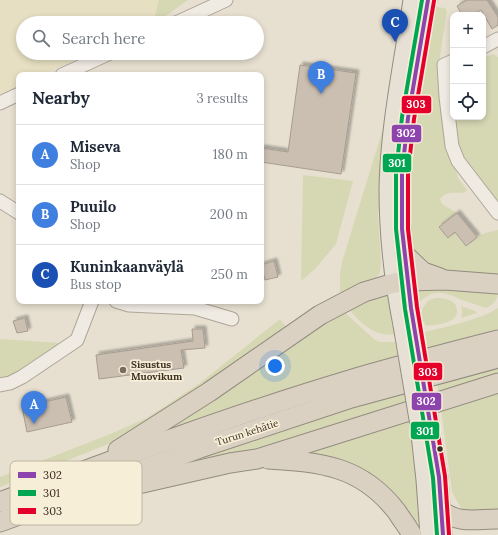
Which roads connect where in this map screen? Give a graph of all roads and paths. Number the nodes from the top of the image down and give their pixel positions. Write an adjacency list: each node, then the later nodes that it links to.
1 (226, 0): 4 (street)
2 (412, 0): 17 (main road)
3 (428, 0): 15 (main road)
4 (191, 16)
5 (498, 39): 6 (street)
6 (486, 45)
7 (95, 60): 9 (street)
8 (450, 62): 14 (street)
9 (69, 72)
10 (16, 95): 11 (street)
11 (0, 103)
12 (0, 201): 13 (street)
13 (16, 211)
14 (498, 213)
15 (404, 254): 16 (highway); 17 (main road)
16 (445, 280): 17 (highway); 18 (highway)
17 (400, 282): 27 (main road, bridge); 29 (highway)
18 (496, 284)
19 (91, 304): 26 (street)
20 (126, 304): 21 (street)
21 (196, 305): 22 (street)
22 (232, 319)
23 (498, 340): 30 (highway, Turun kehätie)
24 (498, 358): 31 (highway, Turun kehätie)
25 (498, 383): 28 (highway)
26 (0, 385)
27 (425, 424): 35 (main road); 40 (main road)
28 (257, 459): 32 (highway); 39 (highway)
29 (101, 461)
30 (112, 461)
31 (142, 469)
32 (142, 483)
33 (10, 498): 34 (highway, Turun kehätie)
34 (0, 502)
35 (442, 511): 37 (highway); 41 (main road)
36 (10, 518): 38 (highway, Turun kehätie)
37 (498, 519)
38 (0, 522)
39 (412, 535)
40 (429, 535)
41 (443, 535)

